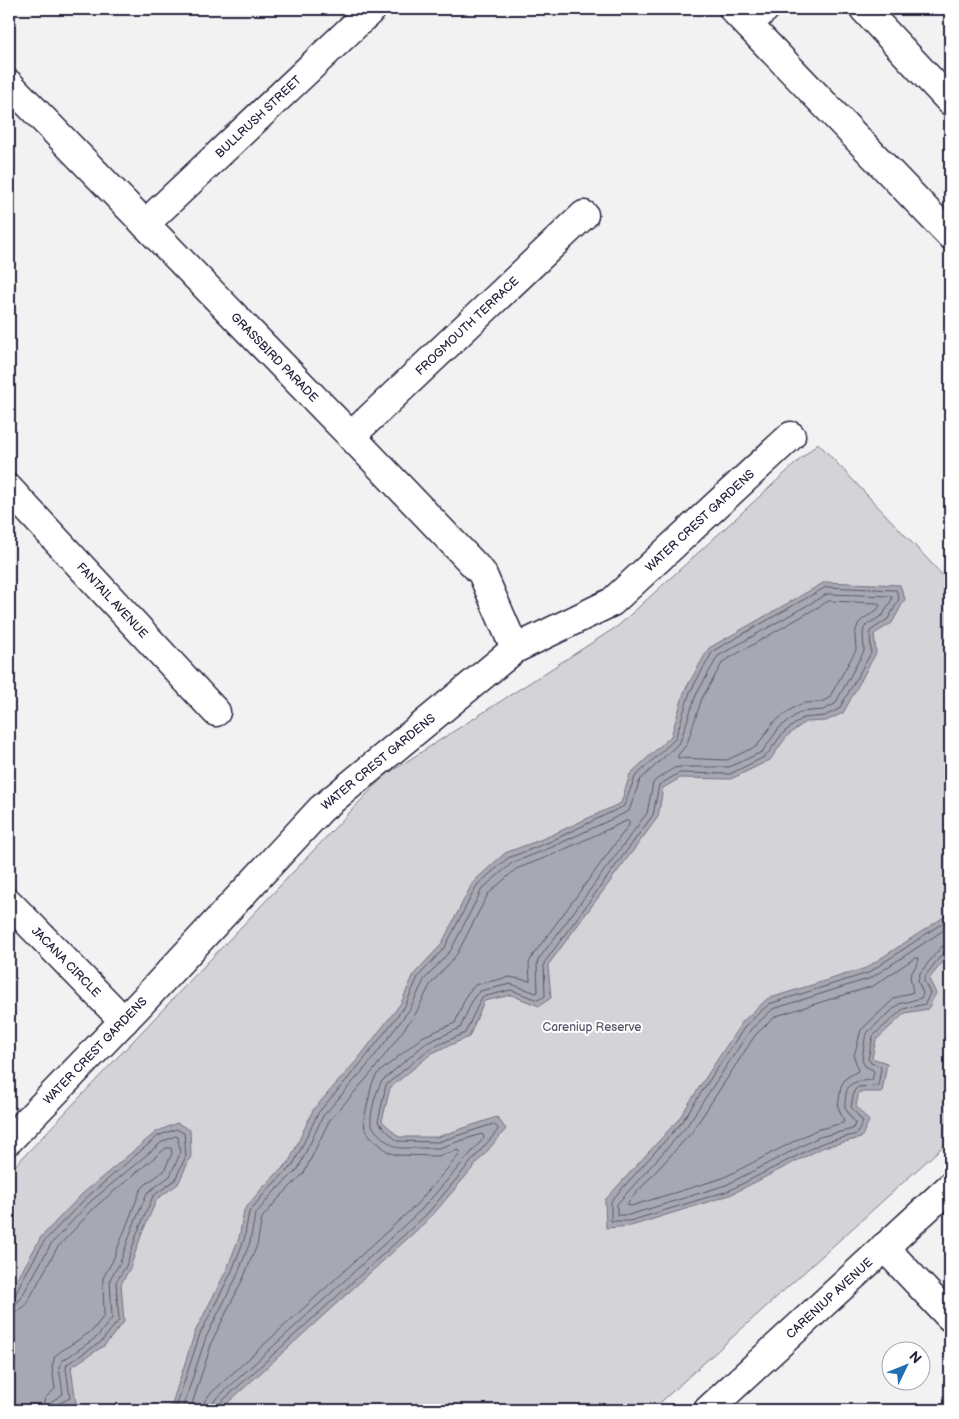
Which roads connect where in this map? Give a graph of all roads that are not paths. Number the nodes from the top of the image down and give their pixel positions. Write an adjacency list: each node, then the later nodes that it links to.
1 (372, 9): 7 (street, BULLRUSH STREET)
2 (864, 9): 5 (street)
3 (749, 14): 8 (street)
4 (9, 84): 7 (street, GRASSBIRD PARADE)
5 (950, 101)
6 (584, 215): 9 (street, FROGMOUTH TERRACE)
7 (145, 224): 9 (street, GRASSBIRD PARADE)
8 (950, 235)
9 (351, 436): 12 (street, GRASSBIRD PARADE)
10 (791, 436): 12 (street, WATER CREST GARDENS)
11 (9, 489): 13 (street, FANTAIL AVENUE)
12 (515, 648): 15 (street, WATER CREST GARDENS)
13 (216, 712)
14 (13, 915): 15 (street, JACANA CIRCLE)
15 (124, 1020): 16 (street, WATER CREST GARDENS)
16 (9, 1140)
17 (950, 1187): 18 (street, CARENIUP AVENUE)
18 (884, 1248): 19 (street); 20 (street, CARENIUP AVENUE)
19 (950, 1317)
20 (708, 1410)

